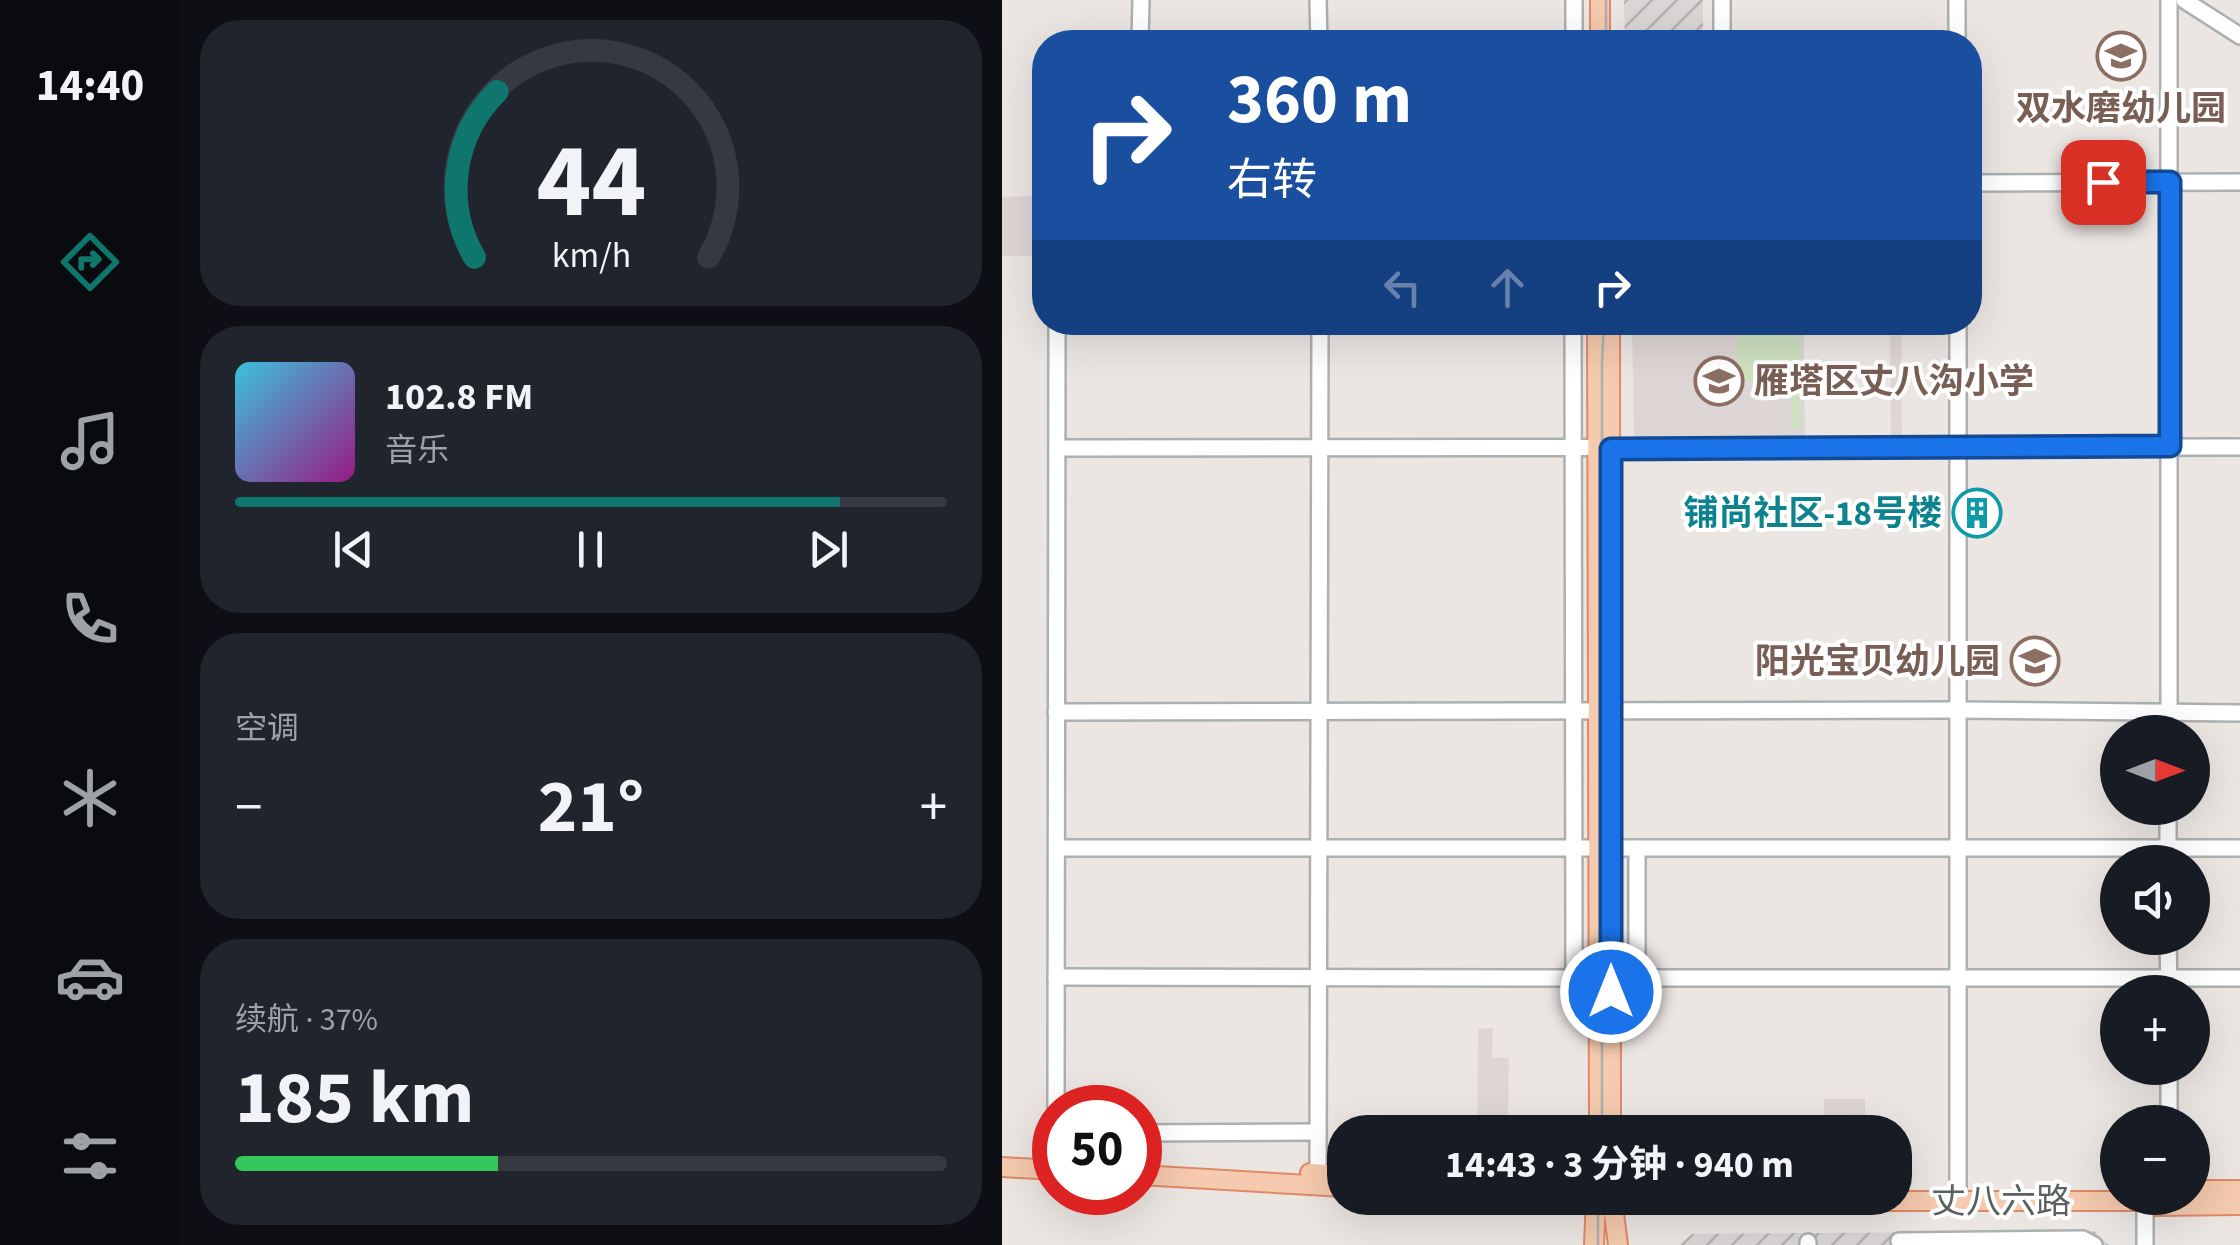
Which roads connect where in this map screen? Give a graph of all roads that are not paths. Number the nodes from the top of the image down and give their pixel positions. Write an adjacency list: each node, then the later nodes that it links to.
1 (1140, 0): 10 (street)
2 (1318, 0): 11 (street)
3 (1574, 0): 12 (street)
4 (1600, 0): 13 (main road)
5 (1610, 0): 14 (main road)
6 (1722, 0): 15 (street)
7 (1957, 0): 16 (street)
8 (2169, 0): 18 (street)
9 (2184, 0): 17 (street)
10 (1140, 30)
11 (1319, 30)
12 (1574, 30)
13 (1600, 30)
14 (1610, 30)
15 (1722, 30)
16 (1958, 30)
17 (2240, 36)
18 (2170, 182): 19 (street); 20 (street); 28 (street)
19 (2240, 182)
20 (1982, 183)
21 (1056, 335): 30 (street)
22 (1320, 335): 31 (street)
23 (1573, 335): 29 (street)
24 (1598, 335): 33 (main road)
25 (1609, 335): 33 (main road)
26 (1958, 335): 27 (street)
27 (1958, 446): 28 (street); 33 (street); 34 (street)
28 (2170, 446): 32 (street); 39 (street)
29 (1573, 447): 31 (street); 33 (street); 36 (street)
30 (1057, 448): 31 (street); 38 (street)
31 (1321, 448): 35 (street)
32 (2240, 448)
33 (1604, 449): 37 (main road)
34 (1958, 710): 37 (street); 39 (street); 41 (street)
35 (1320, 711): 36 (street); 38 (street); 43 (street)
36 (1574, 711): 37 (street); 44 (street)
37 (1604, 711): 45 (main road)
38 (1056, 712): 42 (street)
39 (2169, 713): 40 (street)
40 (2240, 713)
41 (1957, 846): 46 (street); 49 (street); 52 (street)
42 (1056, 848): 43 (street); 50 (street)
43 (1320, 848): 44 (street); 51 (street)
44 (1574, 848): 45 (street); 51 (street)
45 (1604, 848): 46 (street); 57 (main road); 58 (main road)
46 (1637, 848): 52 (street)
47 (2240, 848): 48 (street)
48 (2210, 851)
49 (2100, 852)
50 (1056, 977): 51 (street); 56 (street)
51 (1320, 977): 59 (street)
52 (1958, 978): 55 (street); 71 (street)
53 (2240, 978): 54 (street)
54 (2210, 981)
55 (2100, 983)
56 (1056, 1085)
57 (1599, 1115)
58 (1612, 1115)
59 (1318, 1132): 60 (street); 66 (street)
60 (1162, 1133)
61 (1002, 1155): 62 (main road)
62 (1032, 1157)
63 (1162, 1164): 66 (main road)
64 (1002, 1167): 65 (main road)
65 (1032, 1169)
66 (1318, 1174): 67 (main road)
67 (1327, 1174)
68 (1162, 1176): 69 (main road)
69 (1327, 1186)
70 (1912, 1190): 71 (main road, 丈八六路)
71 (1958, 1190): 72 (main road, 丈八六路)
72 (2100, 1190)
73 (2210, 1190): 74 (main road)
74 (2240, 1190)
75 (1912, 1200): 76 (main road, 丈八六路)
76 (2100, 1201)
77 (2210, 1204): 78 (main road, 丈八六路)
78 (2240, 1205)
79 (1601, 1215): 85 (main road)
80 (1609, 1215): 86 (main road)
81 (2152, 1215): 88 (street)
82 (2156, 1215): 89 (street)
83 (1900, 1241): 84 (street)
84 (1998, 1242): 87 (street)
85 (1594, 1245)
86 (1618, 1245)
87 (2094, 1245)
88 (2145, 1245)
89 (2155, 1245)

